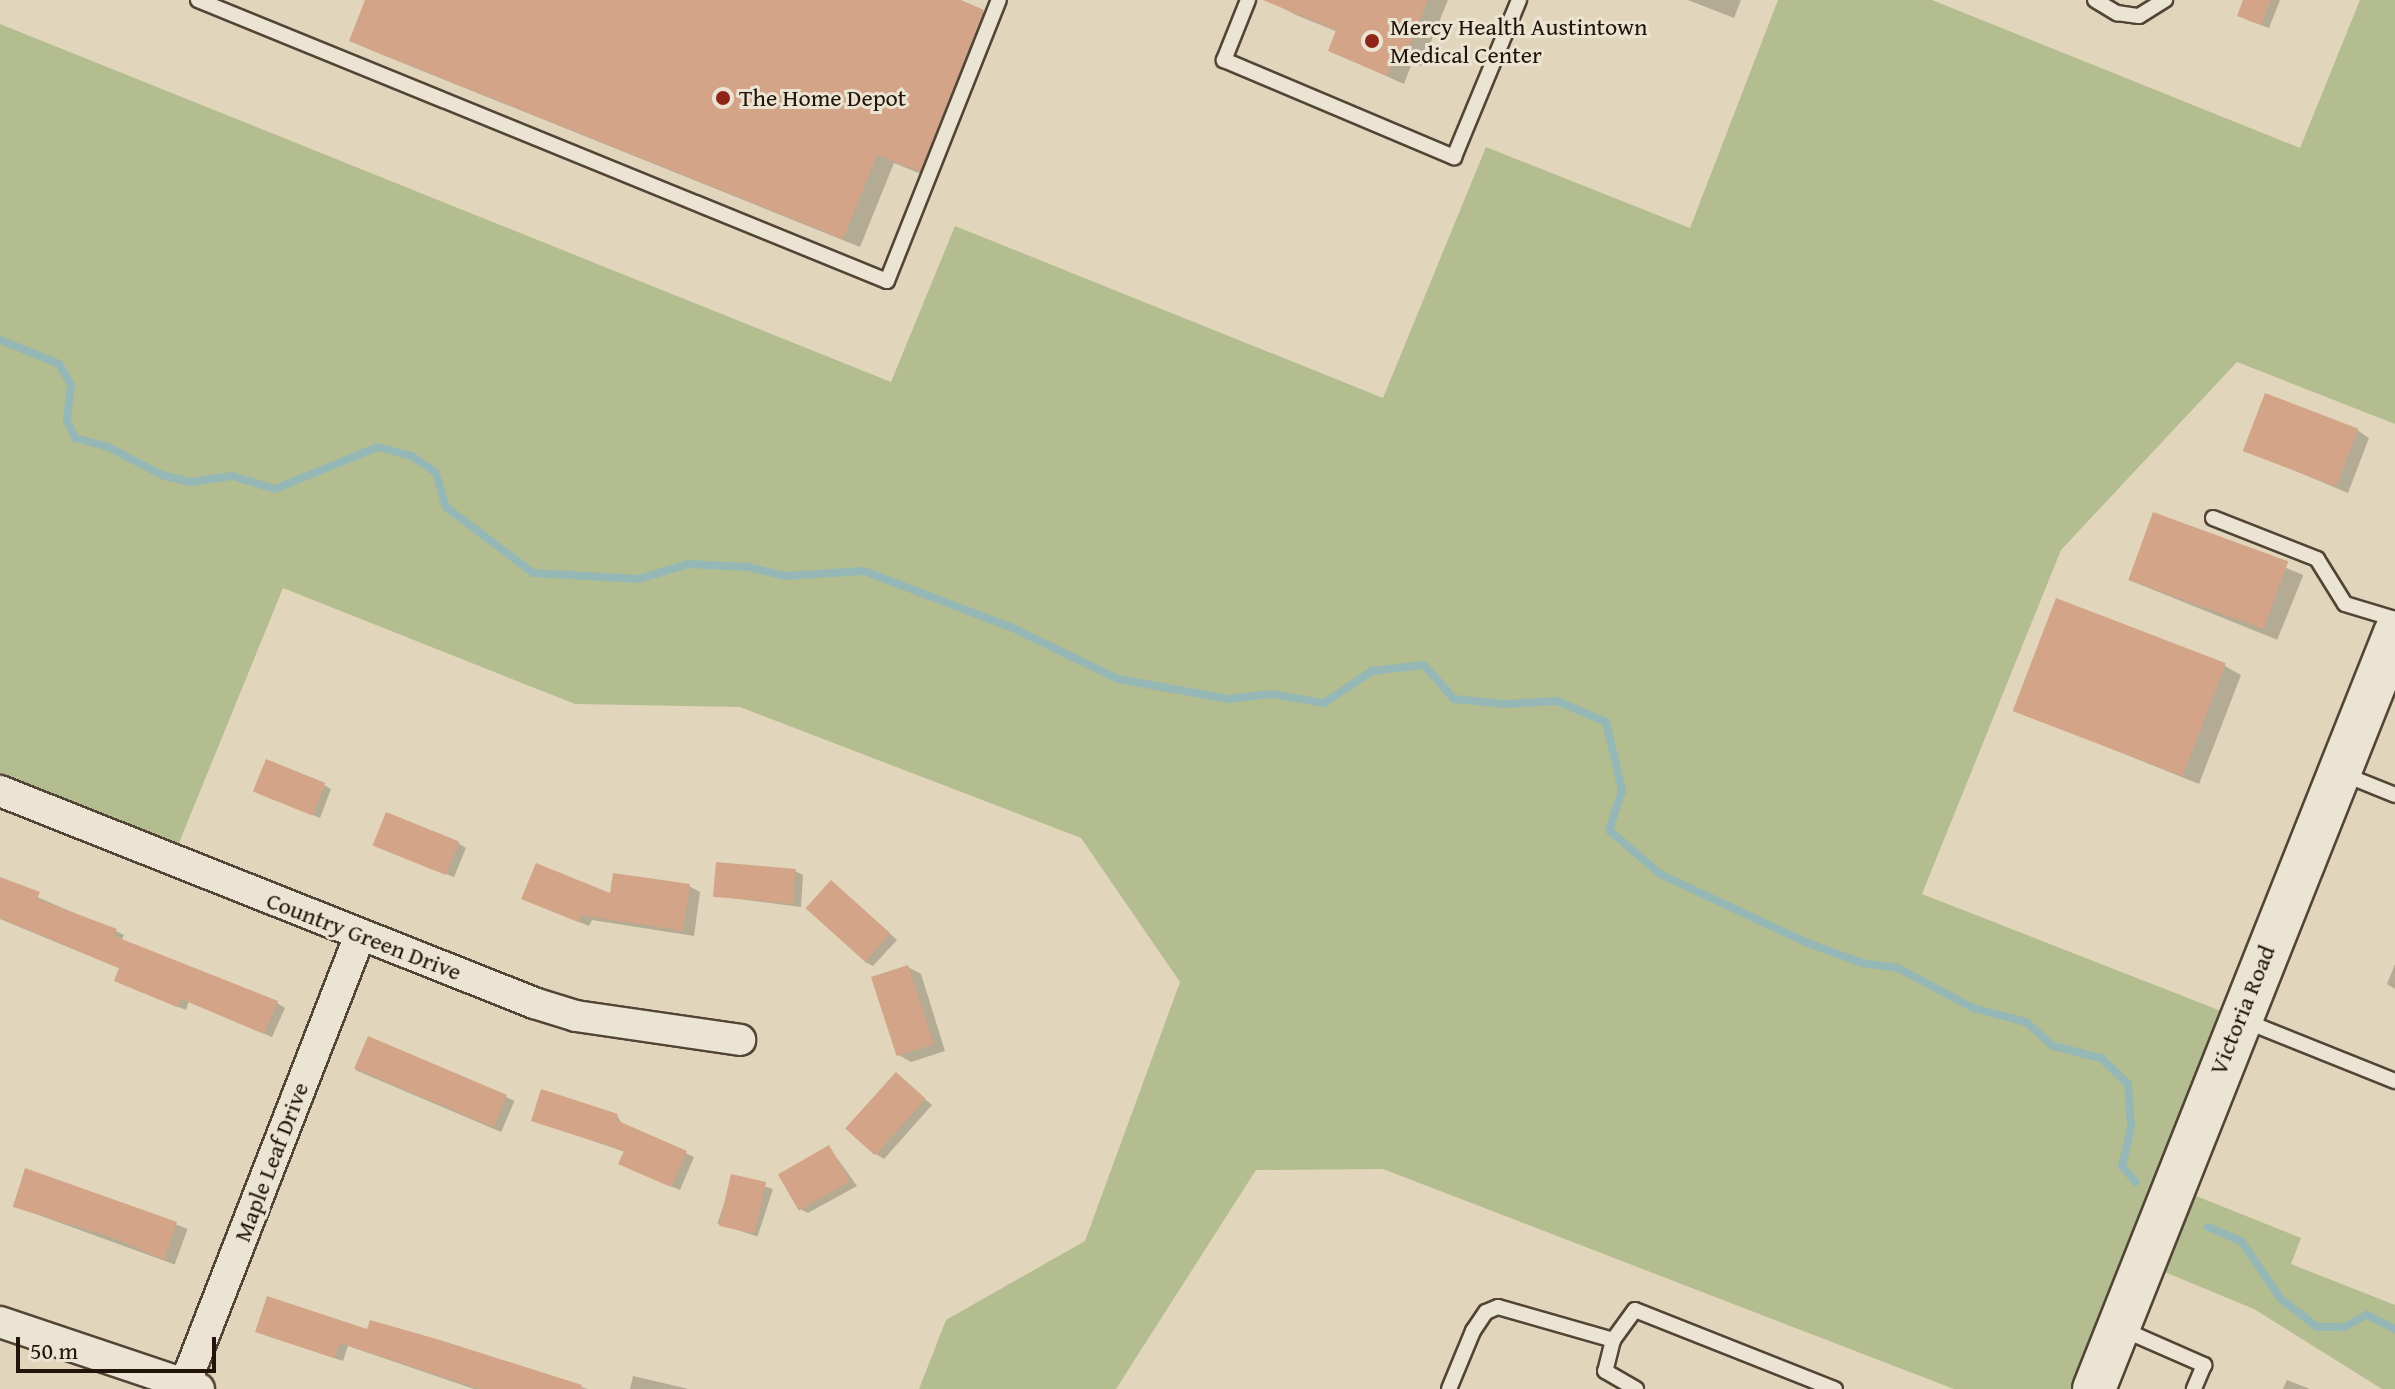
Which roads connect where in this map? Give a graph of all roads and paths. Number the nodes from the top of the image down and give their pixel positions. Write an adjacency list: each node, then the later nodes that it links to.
1 (198, 0): 2 (lane)
2 (999, 0)
3 (1248, 0): 4 (lane)
4 (1519, 0)
5 (2095, 0): 6 (lane)
6 (2165, 0)
7 (2213, 518): 8 (lane)
8 (2395, 619)
9 (2395, 633): 10 (street, Victoria Road)
10 (2339, 772): 12 (lane); 14 (street, Victoria Road)
11 (0, 791): 13 (street, Country Green Drive)
12 (2395, 795)
13 (360, 936): 15 (street, Country Green Drive); 20 (street, Maple Leaf Drive)
14 (2239, 1018): 16 (lane); 18 (street, Victoria Road)
15 (740, 1040)
16 (2395, 1081)
17 (0, 1322): 20 (street)
18 (2118, 1327): 24 (street, Victoria Road); 25 (lane)
19 (1613, 1340): 21 (lane); 22 (lane); 23 (lane)
20 (189, 1387)
21 (1449, 1389)
22 (1636, 1389)
23 (1835, 1389)
24 (2094, 1389)
25 (2194, 1389)

